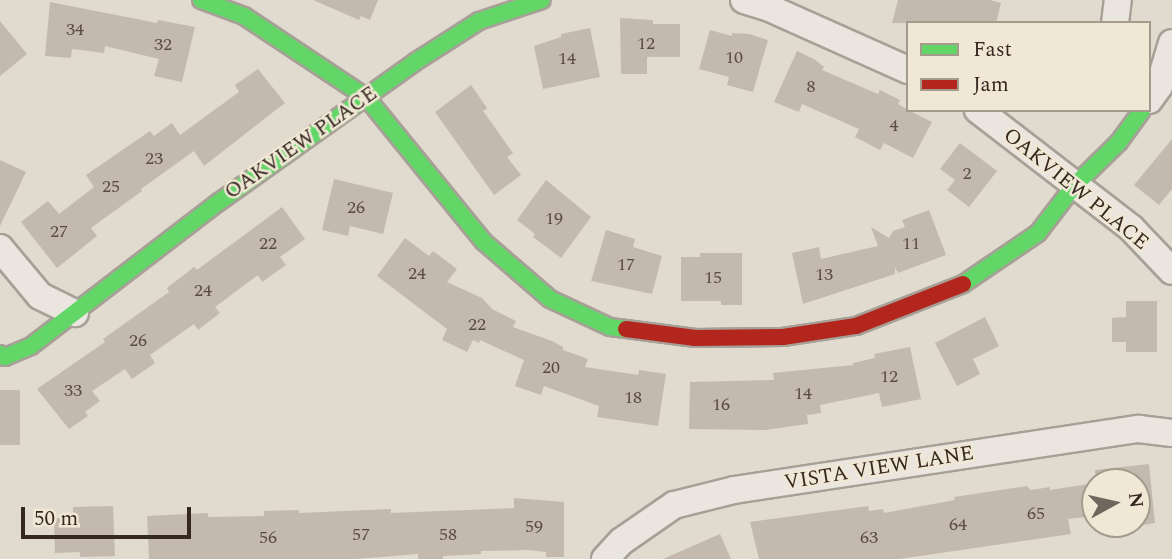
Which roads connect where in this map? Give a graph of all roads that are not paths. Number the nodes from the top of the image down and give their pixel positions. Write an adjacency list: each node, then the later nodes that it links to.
1 (201, 0): 8 (street)
2 (542, 0): 8 (street, OAKVIEW PLACE)
3 (744, 0): 7 (street)
4 (1118, 0): 5 (street)
5 (1115, 21)
6 (1172, 43): 9 (street)
7 (906, 69)
8 (366, 97): 12 (street); 15 (street, OAKVIEW PLACE)
9 (1151, 97)
10 (981, 112): 12 (street, OAKVIEW PLACE)
11 (1141, 112): 12 (street)
12 (1074, 186): 14 (street, OAKVIEW PLACE)
13 (0, 248): 15 (street)
14 (1172, 271)
15 (75, 313): 16 (street, OAKVIEW PLACE)
16 (0, 354)
17 (1172, 433): 18 (street, VISTA VIEW LANE)
18 (605, 559)

